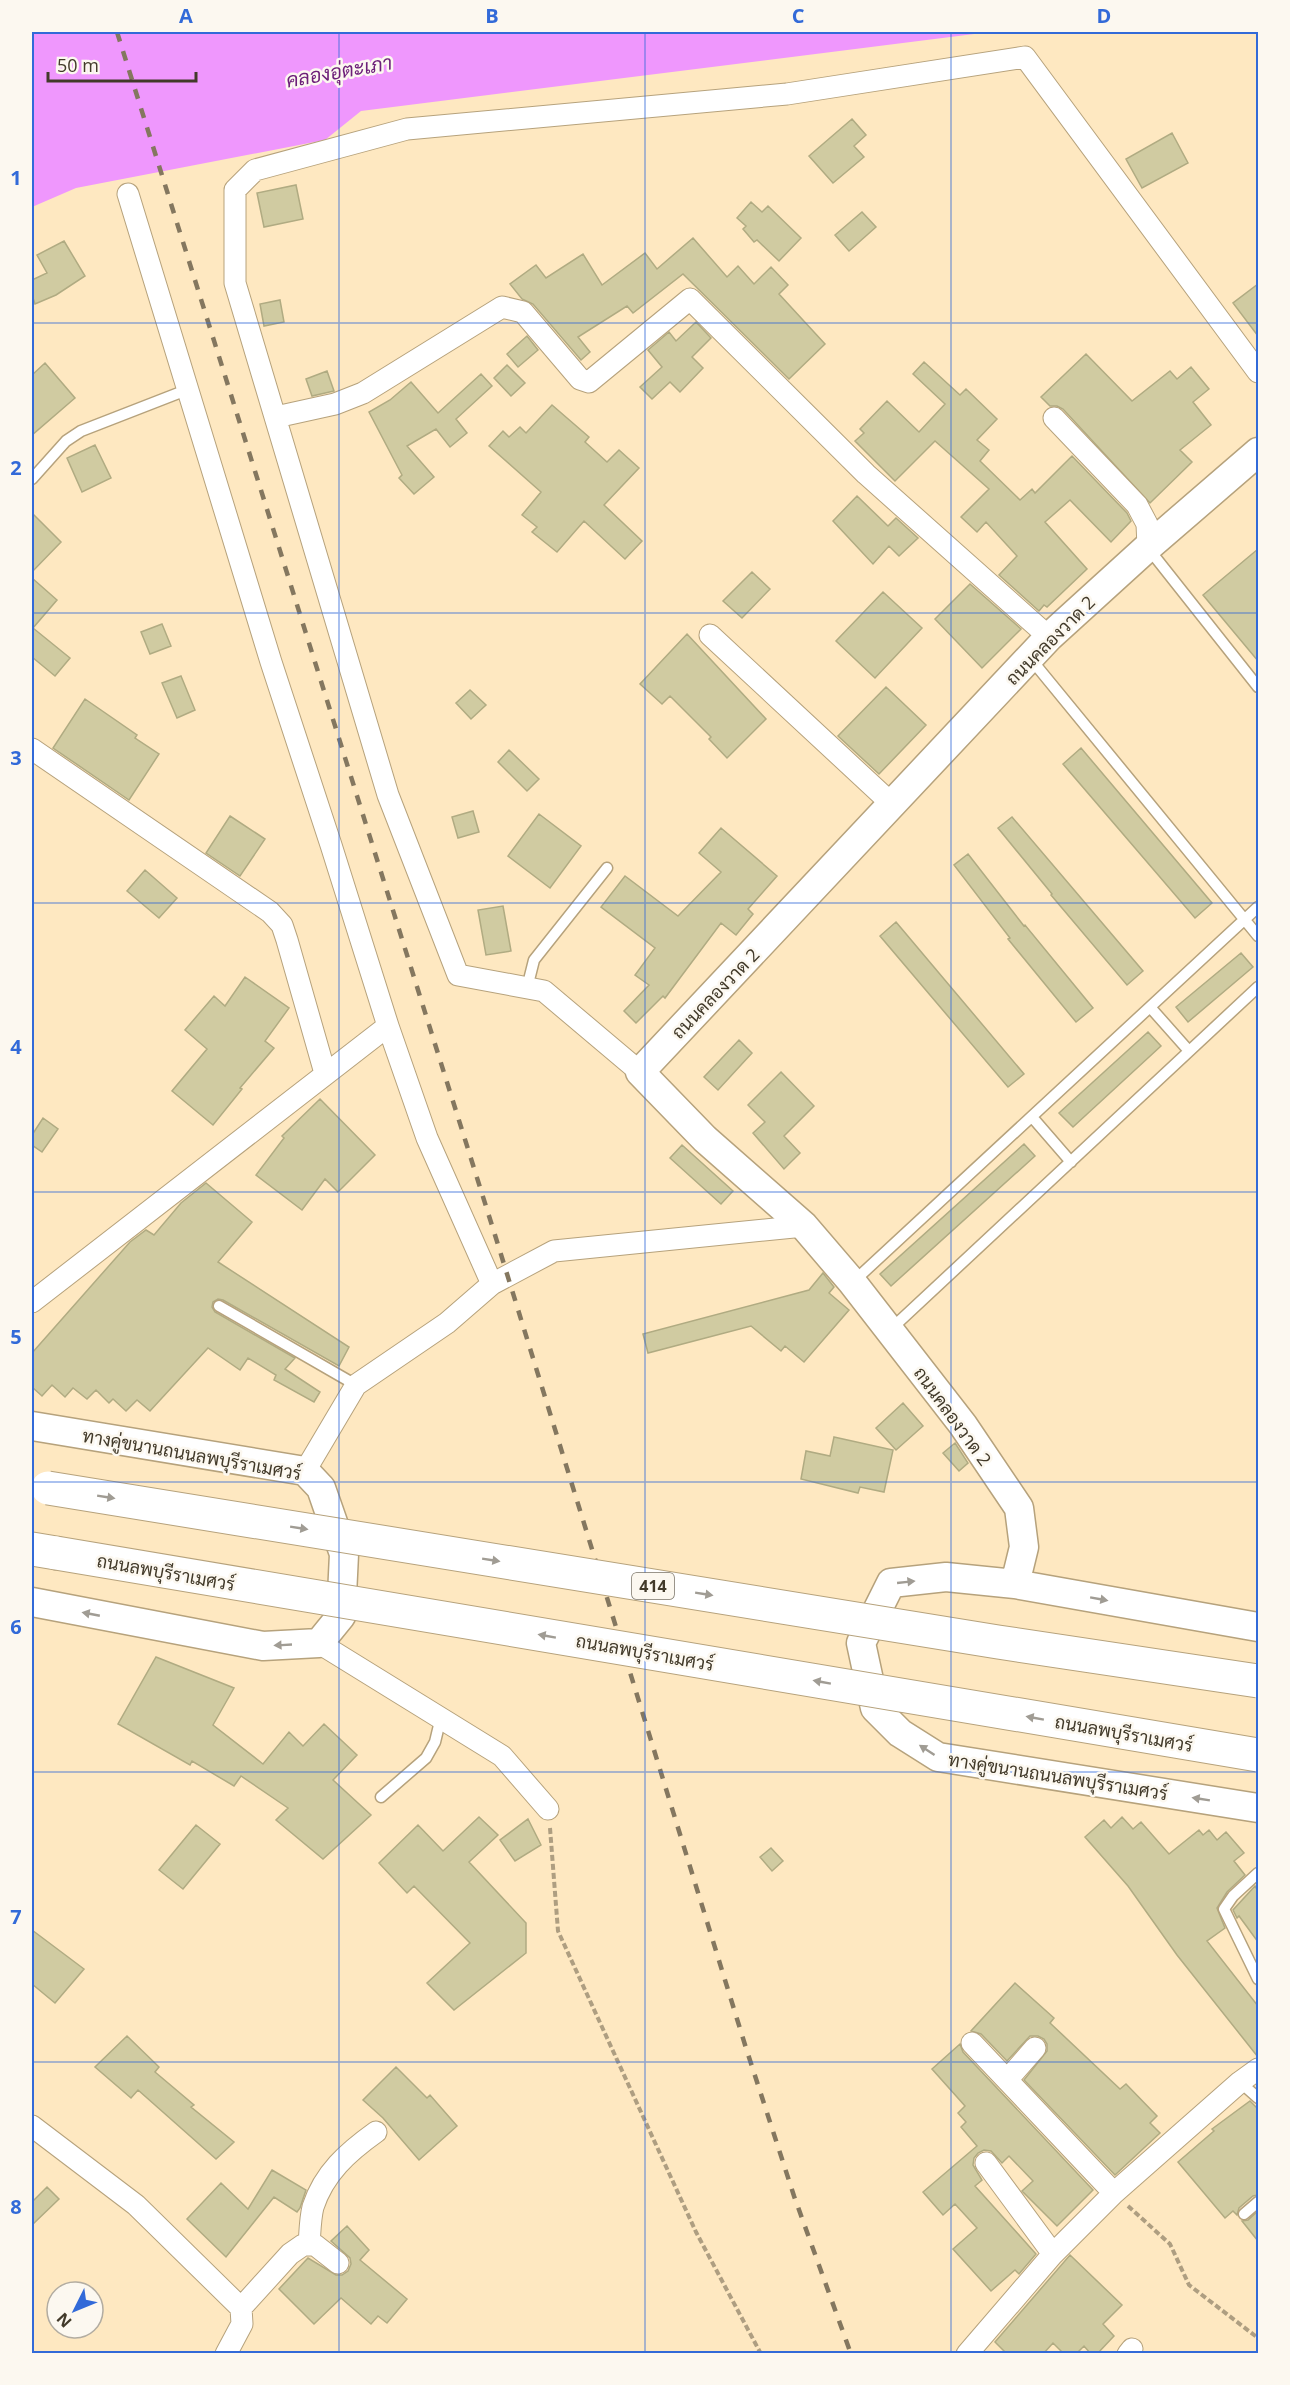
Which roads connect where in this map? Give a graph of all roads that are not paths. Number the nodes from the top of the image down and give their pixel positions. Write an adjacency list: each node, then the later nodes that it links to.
1 (128, 194): 3 (street)
2 (1258, 372): 4 (street)
3 (189, 389): 7 (lane); 21 (street)
4 (276, 417): 10 (street); 19 (street)
5 (1054, 418): 8 (street)
6 (1258, 452): 8 (main road, ถนนคลองวาด 2)
7 (32, 479)
8 (1148, 548): 10 (main road, ถนนคลองวาด 2); 11 (lane)
9 (710, 635): 13 (street)
10 (1039, 647): 13 (main road, ถนนคลองวาด 2); 16 (lane)
11 (1258, 687)
12 (32, 749): 24 (street)
13 (893, 805): 23 (main road, ถนนคลองวาด 2)
14 (607, 868): 19 (lane)
15 (1258, 907): 16 (lane)
16 (1245, 919): 17 (lane); 20 (lane)
17 (1258, 936)
18 (1258, 987): 22 (lane)
19 (527, 988): 23 (street)
20 (1150, 1007): 22 (lane); 25 (lane)
21 (388, 1026): 24 (street); 29 (street)
22 (1189, 1051): 26 (lane)
23 (640, 1072): 27 (main road, ถนนคลองวาด 2)
24 (325, 1073): 30 (street)
25 (1032, 1117): 26 (lane); 28 (lane)
26 (1071, 1162): 32 (lane)
27 (804, 1226): 28 (main road, ถนนคลองวาด 2); 29 (street)
28 (852, 1282): 32 (main road, ถนนคลองวาด 2)
29 (492, 1284): 33 (street)
30 (32, 1302)
31 (219, 1306): 33 (lane)
32 (890, 1330): 38 (main road, ถนนคลองวาด 2)
33 (356, 1385): 35 (street)
34 (32, 1426): 35 (main road, ทางคู่ขนานถนนลพบุรีราเมศวร์)
35 (305, 1471): 41 (main road, ทางคู่ขนานถนนลพบุรีราเมศวร์)
36 (40, 1486): 42 (main road, 414, one-way to 42, bridge)
37 (44, 1551): 44 (main road, ถนนลพบุรีราเมศวร์, one-way to 37, bridge)
38 (1015, 1584): 40 (main road, ทางคู่ขนานถนนลพบุรีราเมศวร์, one-way to 40); 46 (main road, ทางคู่ขนานถนนลพบุรีราเมศวร์, one-way to 38)
39 (32, 1602): 41 (main road, one-way to 39)
40 (1258, 1627)
41 (319, 1643): 43 (street)
42 (1258, 1681)
43 (441, 1717): 45 (lane); 47 (street)
44 (1258, 1755)
45 (381, 1797)
46 (1258, 1808)
47 (548, 1809)
48 (1258, 1873): 49 (lane)
49 (1258, 1979)
50 (972, 2043): 53 (street)
51 (1035, 2048): 53 (street)
52 (1258, 2069): 54 (street)
53 (1007, 2080): 59 (street)
54 (1240, 2082): 55 (lane); 59 (street)
55 (1258, 2098)
56 (32, 2126): 65 (street)
57 (376, 2132): 62 (street)
58 (986, 2163): 63 (street)
59 (1114, 2193): 63 (street)
60 (1258, 2202): 61 (lane)
61 (1244, 2214)
62 (309, 2245): 64 (street); 65 (street)
63 (1053, 2254): 67 (street)
64 (338, 2263)
65 (241, 2308): 66 (street)
66 (226, 2354)
67 (967, 2354)

